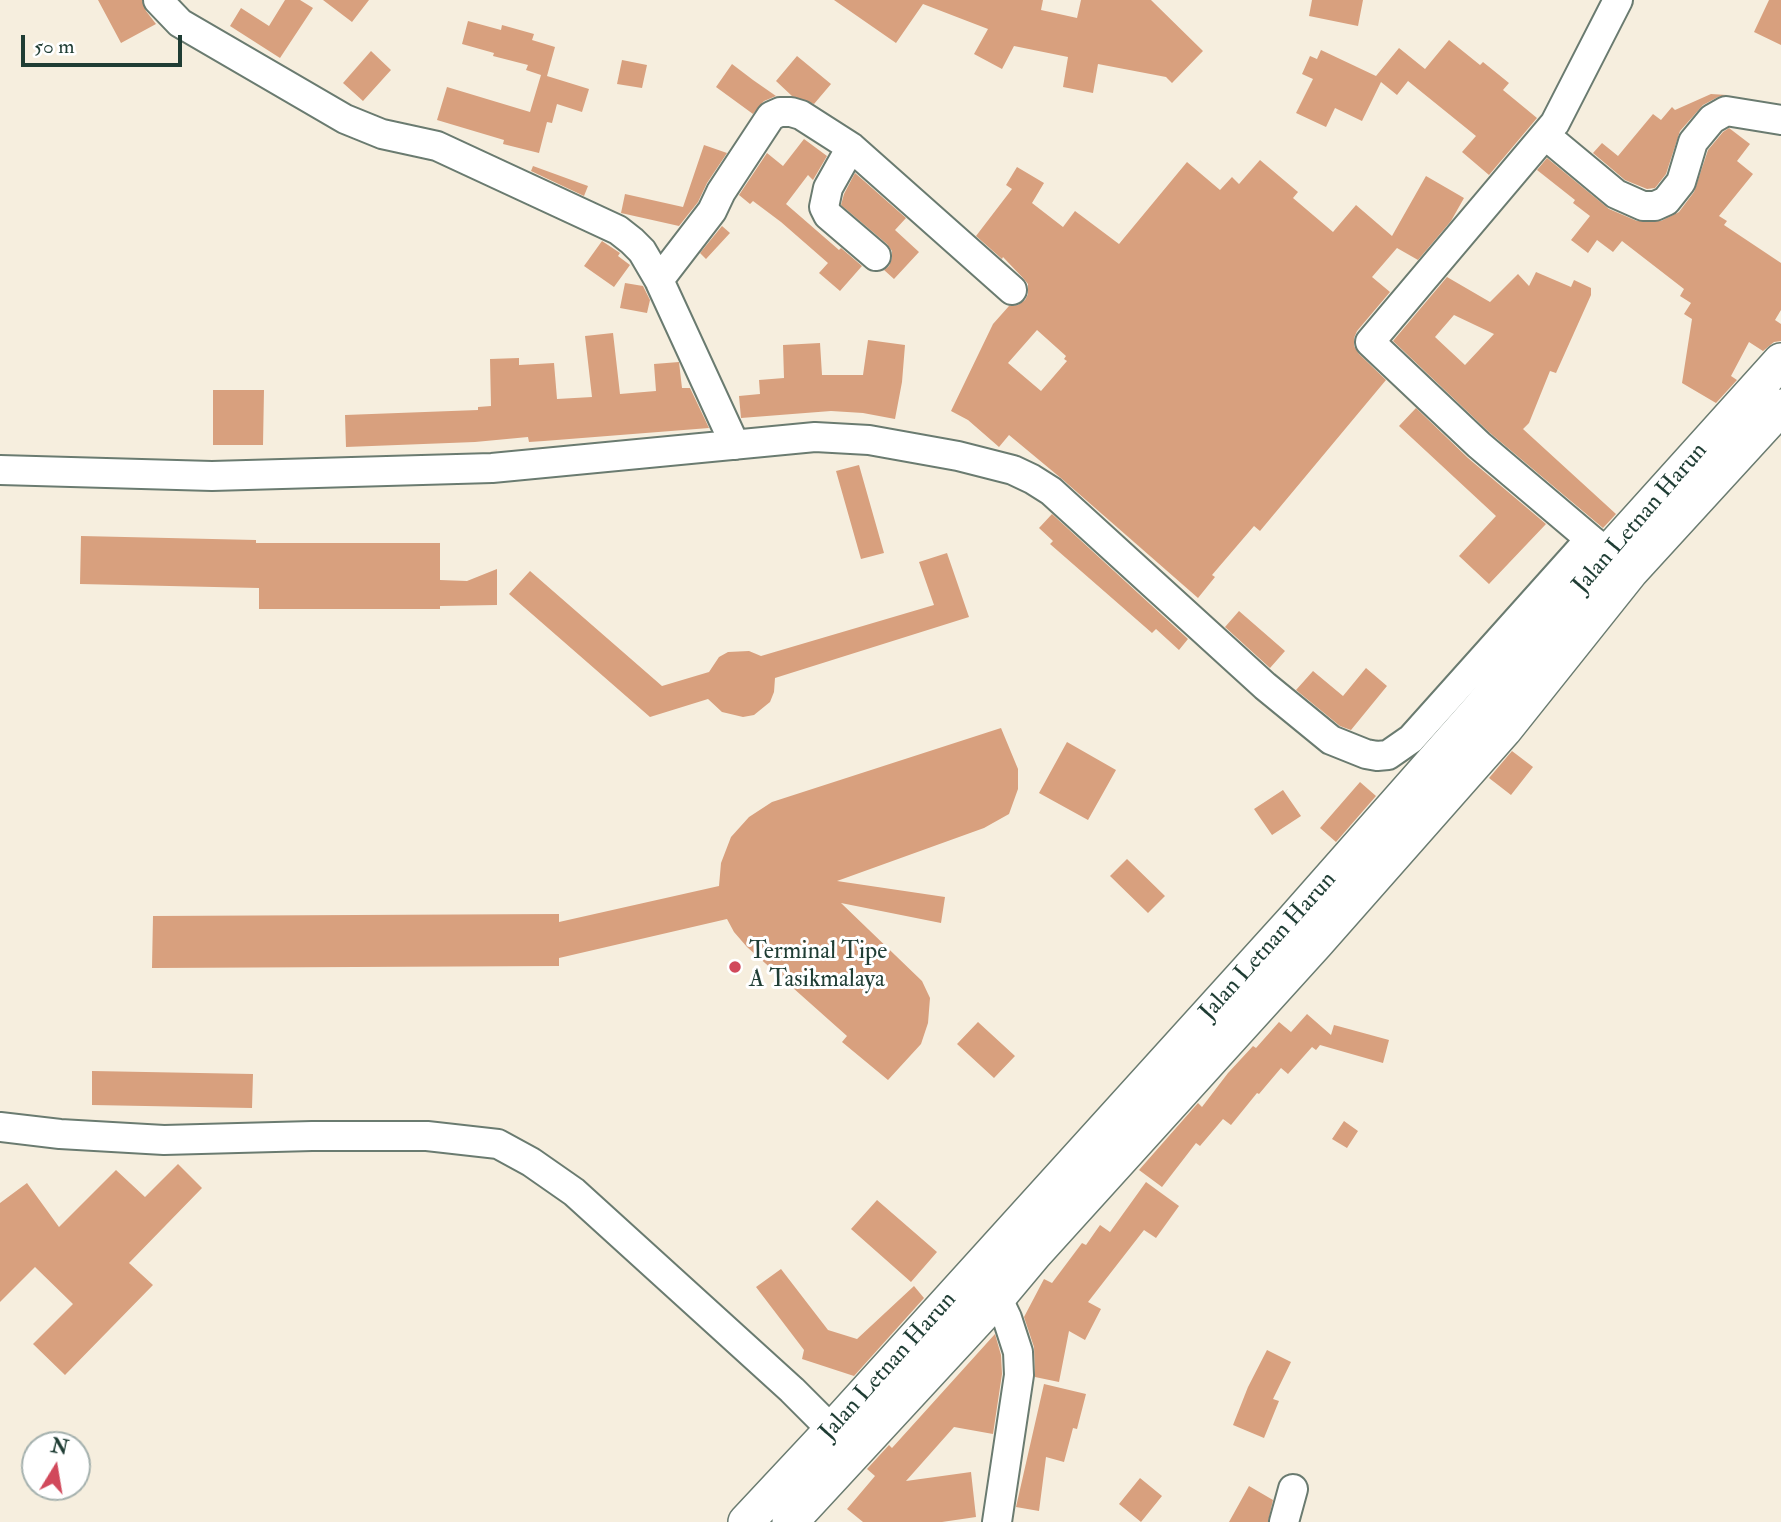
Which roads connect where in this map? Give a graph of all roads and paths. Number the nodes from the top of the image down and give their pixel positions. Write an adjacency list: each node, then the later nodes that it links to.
1 (158, 0): 7 (street)
2 (1618, 0): 4 (street)
3 (1781, 120): 4 (street)
4 (1545, 135): 13 (street)
5 (851, 146): 6 (street); 7 (street); 8 (street)
6 (876, 256)
7 (659, 280): 11 (street)
8 (1012, 290)
9 (1781, 361): 13 (main road, Jalan Letnan Harun)
10 (1781, 407): 13 (main road, Jalan Letnan Harun)
11 (735, 445): 12 (street); 13 (street)
12 (0, 470)
13 (1609, 555): 15 (main road, Jalan Letnan Harun); 16 (main road, Jalan Letnan Harun)
14 (0, 1127): 17 (street)
15 (981, 1266): 16 (street); 17 (main road, Jalan Letnan Harun)
16 (998, 1297): 17 (main road, Jalan Letnan Harun); 21 (street)
17 (844, 1442): 19 (main road, Jalan Letnan Harun); 20 (main road, Jalan Letnan Harun)
18 (1293, 1489): 22 (street)
19 (746, 1522)
20 (790, 1522)
21 (997, 1522)
22 (1284, 1522)

